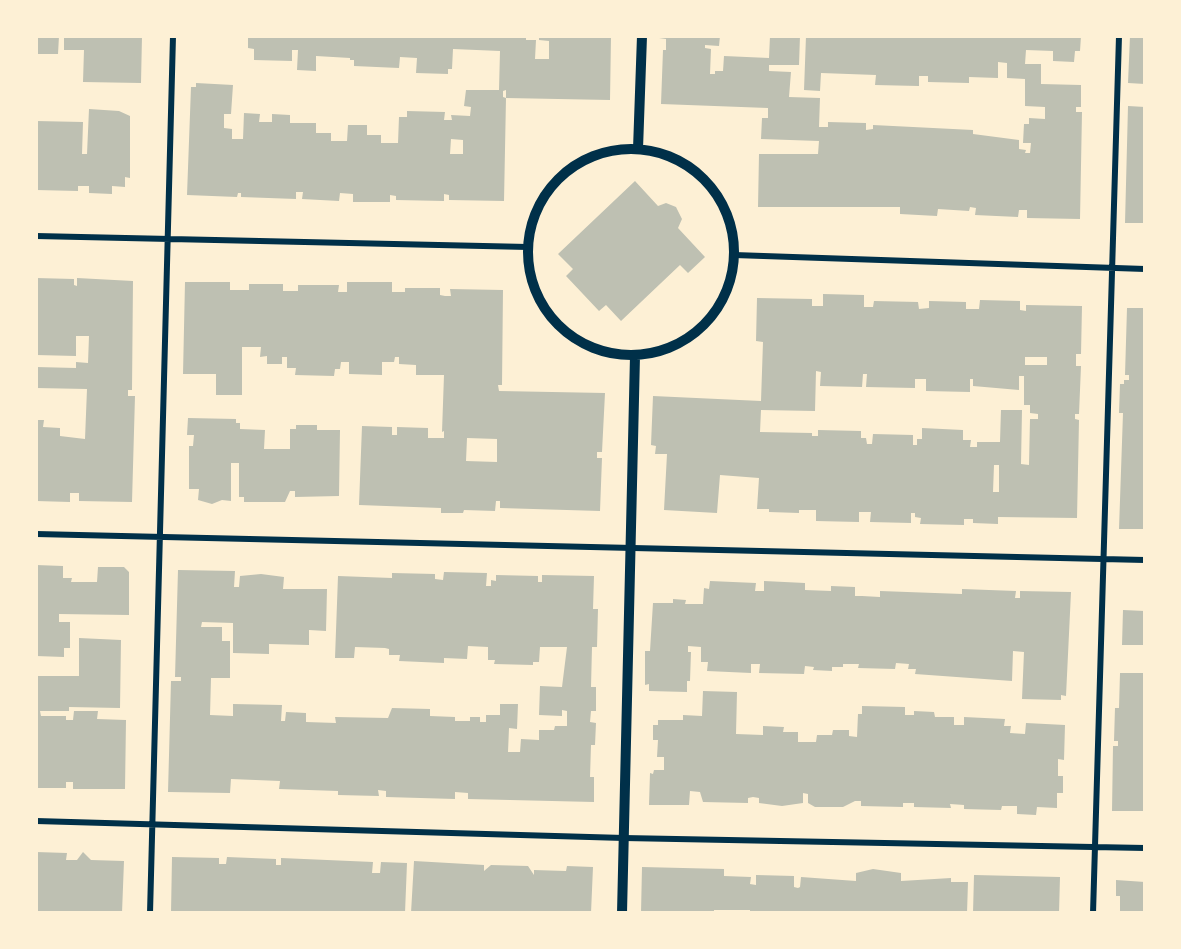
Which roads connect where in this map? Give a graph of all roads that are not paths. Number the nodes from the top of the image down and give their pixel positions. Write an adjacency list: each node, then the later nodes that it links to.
1 (173, 36): 6 (street)
2 (642, 36): 4 (street)
3 (1119, 36): 9 (street)
4 (638, 149): 7 (street); 8 (street)
5 (36, 236): 6 (street)
6 (168, 239): 7 (street); 13 (street)
7 (528, 247): 11 (street)
8 (735, 255): 9 (street); 11 (street)
9 (1111, 268): 10 (street); 15 (street)
10 (1145, 269)
11 (635, 356): 14 (street)
12 (36, 534): 13 (street)
13 (160, 537): 14 (street); 18 (street)
14 (630, 548): 15 (street); 19 (street)
15 (1105, 559): 16 (street); 20 (street)
16 (1145, 560)
17 (36, 821): 18 (street)
18 (152, 826): 19 (street); 22 (street)
19 (624, 838): 20 (street); 23 (street)
20 (1093, 848): 21 (street); 24 (street)
21 (1145, 848)
22 (150, 913)
23 (622, 913)
24 (1093, 913)

